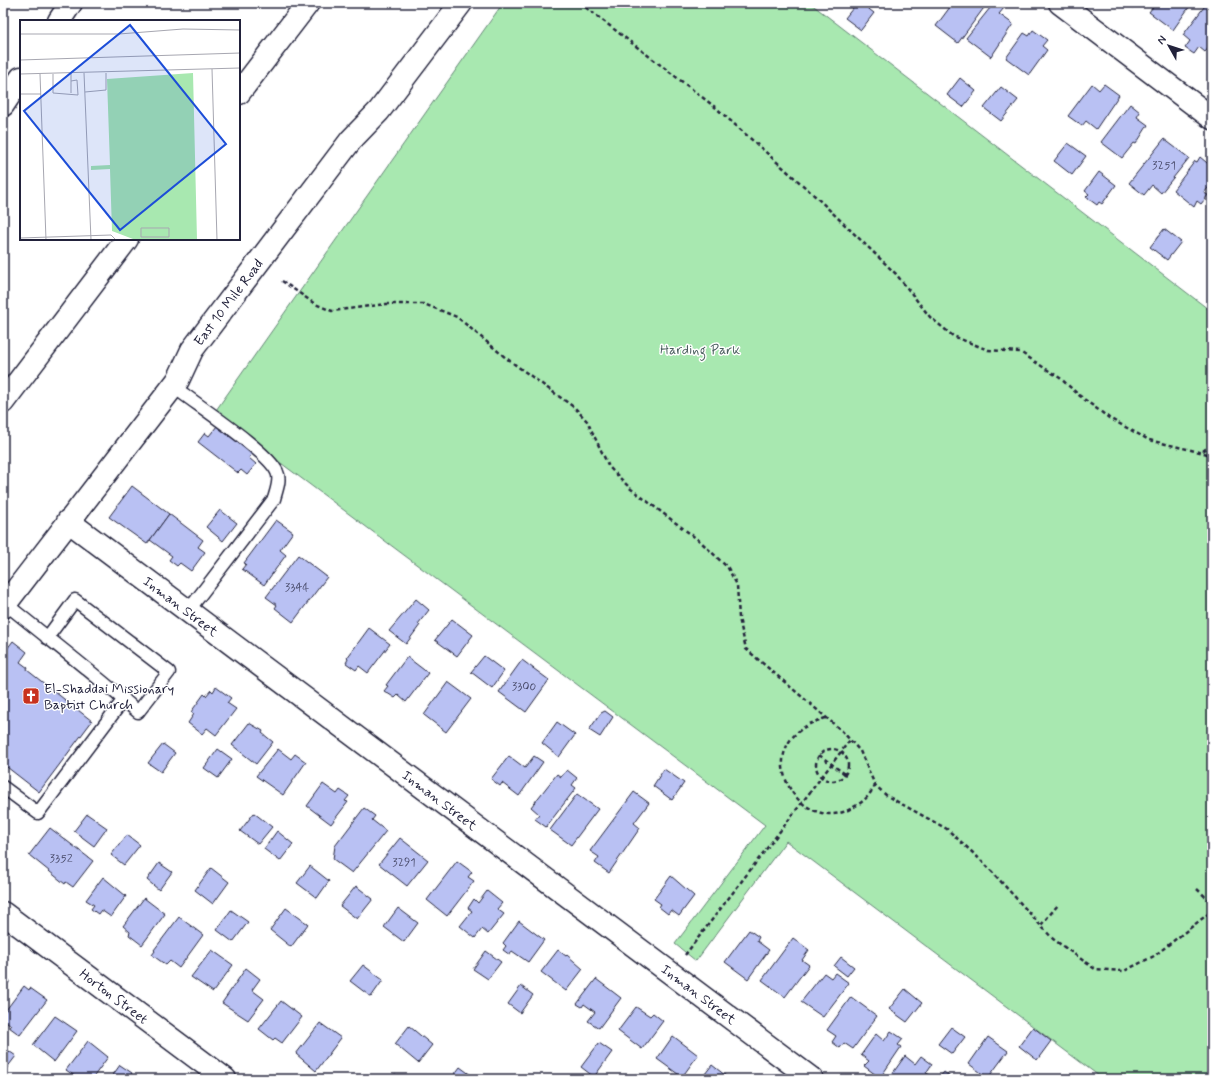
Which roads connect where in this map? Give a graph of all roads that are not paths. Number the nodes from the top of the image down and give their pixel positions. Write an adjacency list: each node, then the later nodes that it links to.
1 (71, 3): 5 (main road)
2 (308, 3): 7 (main road)
3 (461, 3): 11 (main road, East 10 Mile Road)
4 (1060, 3): 9 (main road)
5 (60, 20)
6 (20, 80): 8 (main road)
7 (240, 92)
8 (3, 105)
9 (1212, 118)
10 (127, 240): 12 (main road)
11 (173, 386): 13 (main road, East 10 Mile Road); 15 (lane)
12 (3, 402)
13 (68, 521): 14 (main road, East 10 Mile Road); 15 (main road, Inman Street)
14 (4, 605): 16 (lane)
15 (188, 611): 21 (main road, Inman Street)
16 (47, 638): 17 (lane); 17 (lane)
17 (124, 699): 18 (lane)
18 (3, 787)
19 (3, 913): 20 (main road, Horton Street)
20 (225, 1079)
21 (812, 1079)

